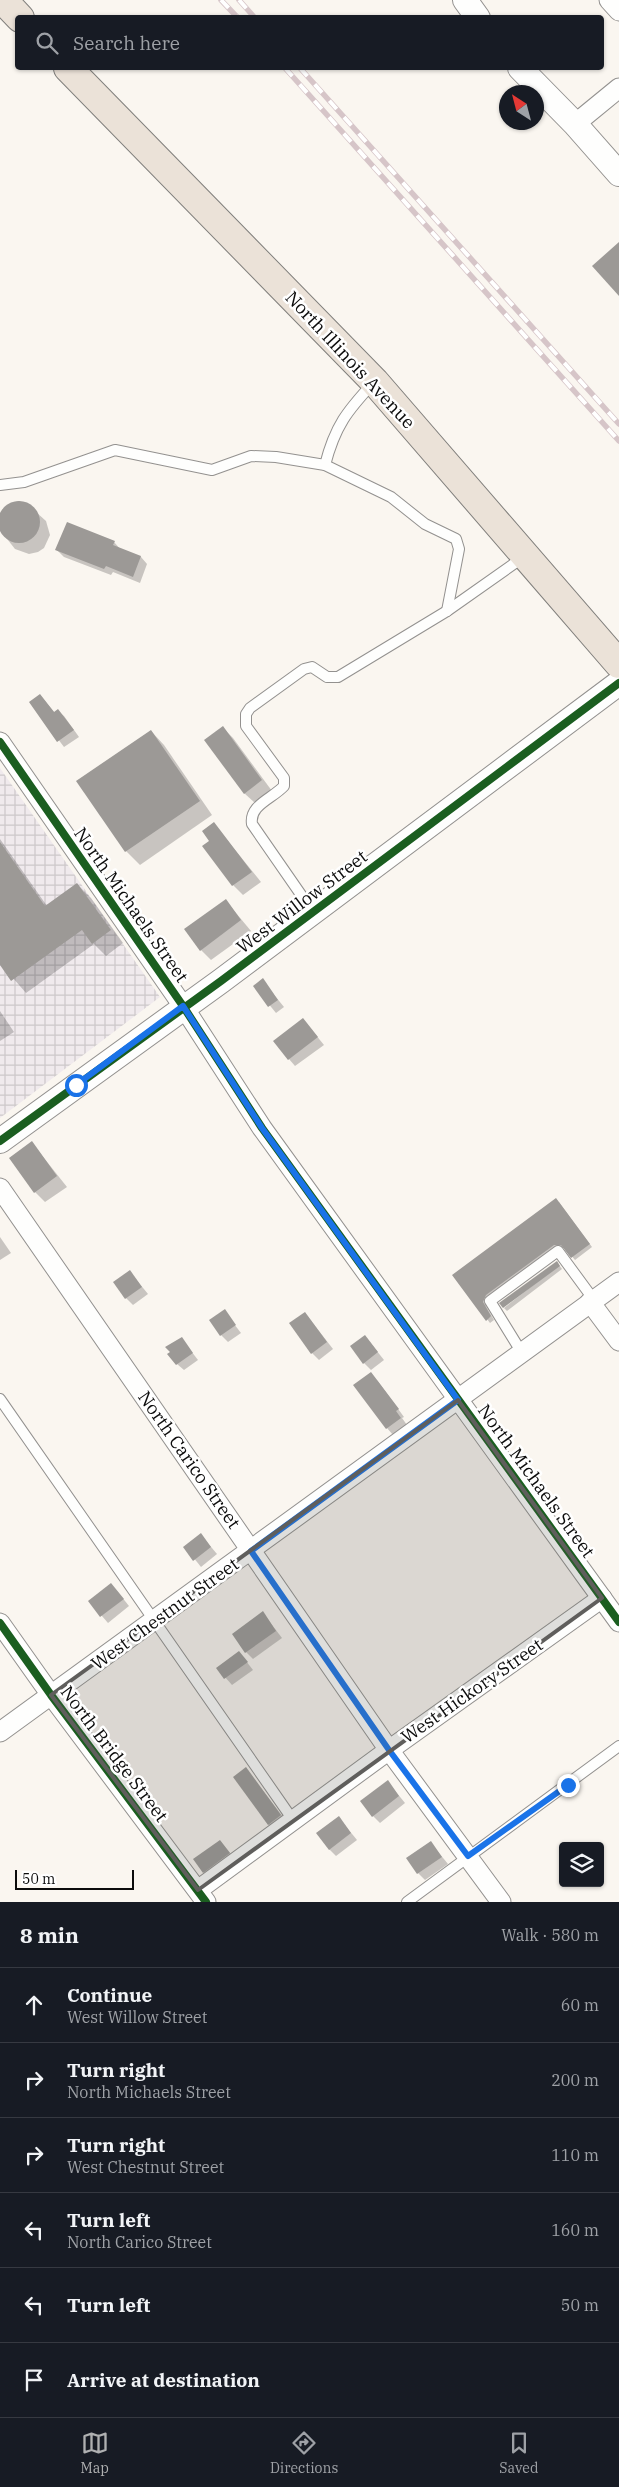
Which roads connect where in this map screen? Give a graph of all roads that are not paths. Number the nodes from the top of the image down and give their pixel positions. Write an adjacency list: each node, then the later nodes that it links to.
1 (3, 0): 5 (main road)
2 (465, 0): 6 (street)
3 (609, 0): 4 (street)
4 (619, 11)
5 (17, 15)
6 (476, 15)
7 (70, 70): 12 (main road, North Illinois Avenue)
8 (522, 70): 10 (street)
9 (619, 88): 10 (street)
10 (575, 124): 11 (street)
11 (619, 174)
12 (374, 382): 13 (lane); 15 (main road, North Illinois Avenue)
13 (325, 465): 14 (lane); 16 (lane)
14 (0, 485)
15 (526, 555): 16 (lane); 17 (main road, North Illinois Avenue)
16 (447, 611): 20 (lane)
17 (619, 664)
18 (619, 683): 20 (street, West Willow Street)
19 (0, 742): 21 (street, North Michaels Street)
20 (313, 912): 21 (street, West Willow Street)
21 (183, 1006): 22 (street, West Willow Street); 29 (street, North Michaels Street)
22 (0, 1141)
23 (0, 1188): 30 (street, North Carico Street)
24 (619, 1282): 25 (street, West Chestnut Street)
25 (592, 1301): 26 (street); 27 (street, West Chestnut Street); 27 (lane)
26 (619, 1341)
27 (522, 1353): 29 (street, West Chestnut Street)
28 (0, 1399): 32 (lane)
29 (458, 1400): 30 (street, West Chestnut Street); 31 (street, North Michaels Street)
30 (251, 1551): 32 (street, West Chestnut Street); 38 (street, North Carico Street)
31 (602, 1598): 33 (street, North Michaels Street); 38 (street, West Hickory Street)
32 (153, 1622): 35 (street, West Chestnut Street); 39 (lane)
33 (619, 1622)
34 (0, 1623): 35 (street, North Bridge Street)
35 (51, 1696): 36 (street, West Chestnut Street); 41 (street, North Bridge Street)
36 (0, 1732)
37 (619, 1746): 40 (lane)
38 (389, 1750): 39 (street, West Hickory Street); 40 (street, North Carico Street)
39 (292, 1820): 41 (street, West Hickory Street)
40 (468, 1856): 42 (lane); 43 (street, North Carico Street)
41 (202, 1896)
42 (408, 1902)
43 (501, 1902)

